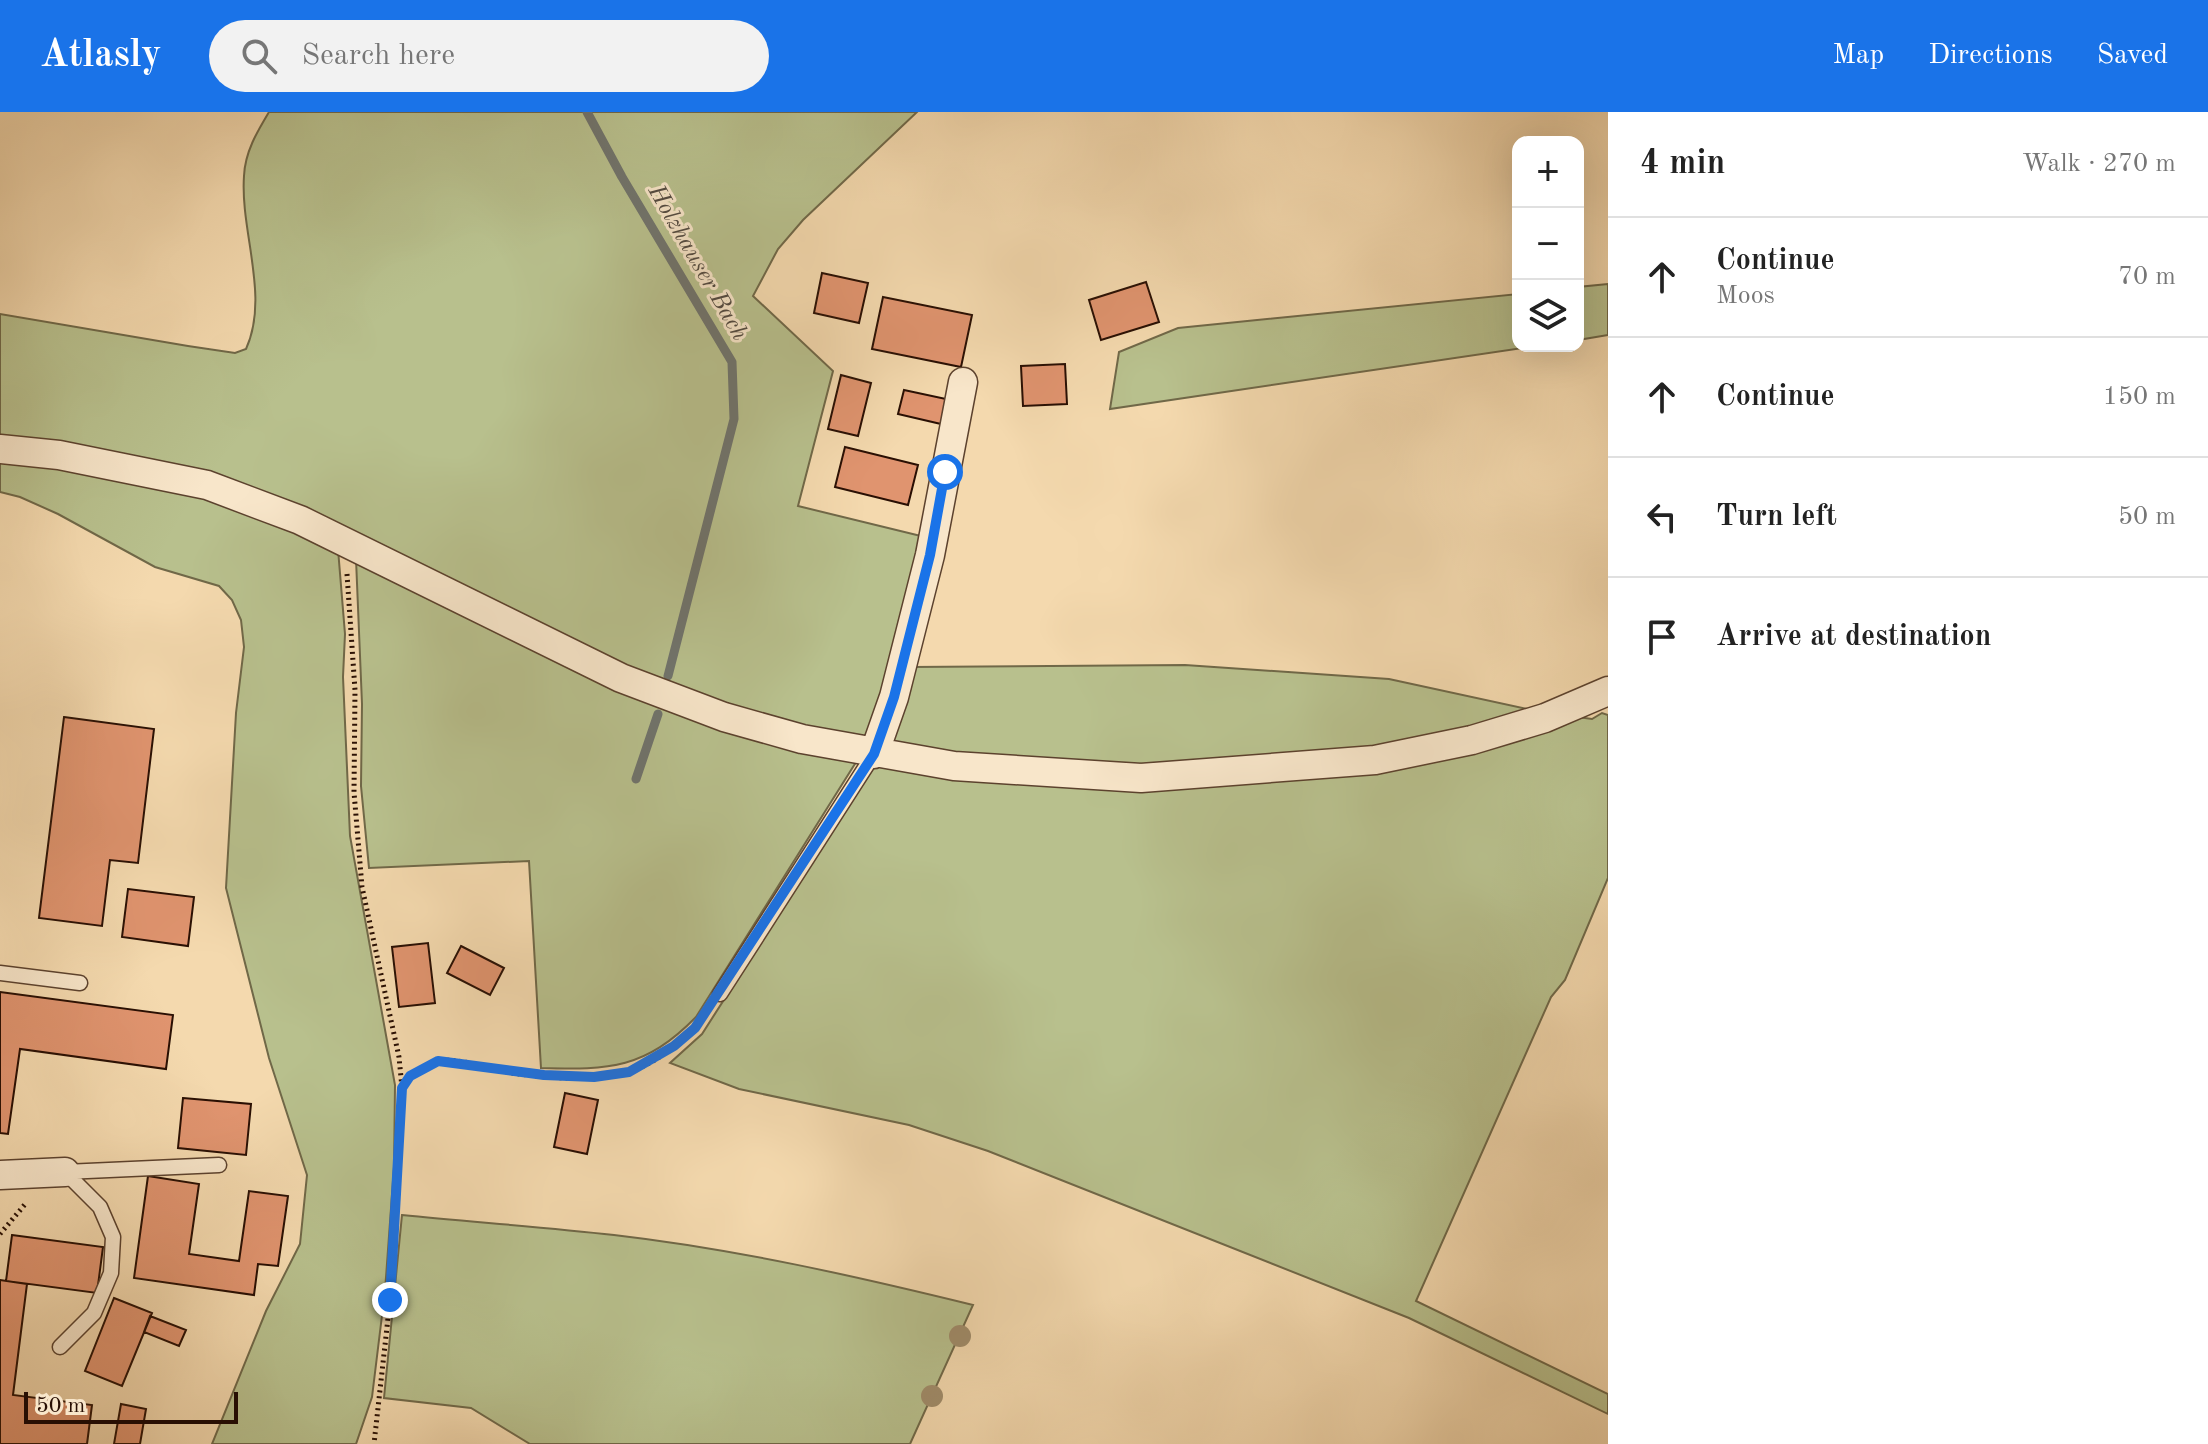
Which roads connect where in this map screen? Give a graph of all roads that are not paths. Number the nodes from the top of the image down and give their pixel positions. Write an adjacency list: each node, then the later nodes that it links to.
1 (963, 382): 4 (street)
2 (0, 449): 4 (street)
3 (1608, 691): 4 (street)
4 (874, 754): 7 (lane)
5 (0, 973): 6 (lane)
6 (80, 983)
7 (720, 994)
8 (219, 1165): 9 (lane)
9 (53, 1173): 10 (street); 11 (lane)
10 (0, 1175)
11 (60, 1347)

